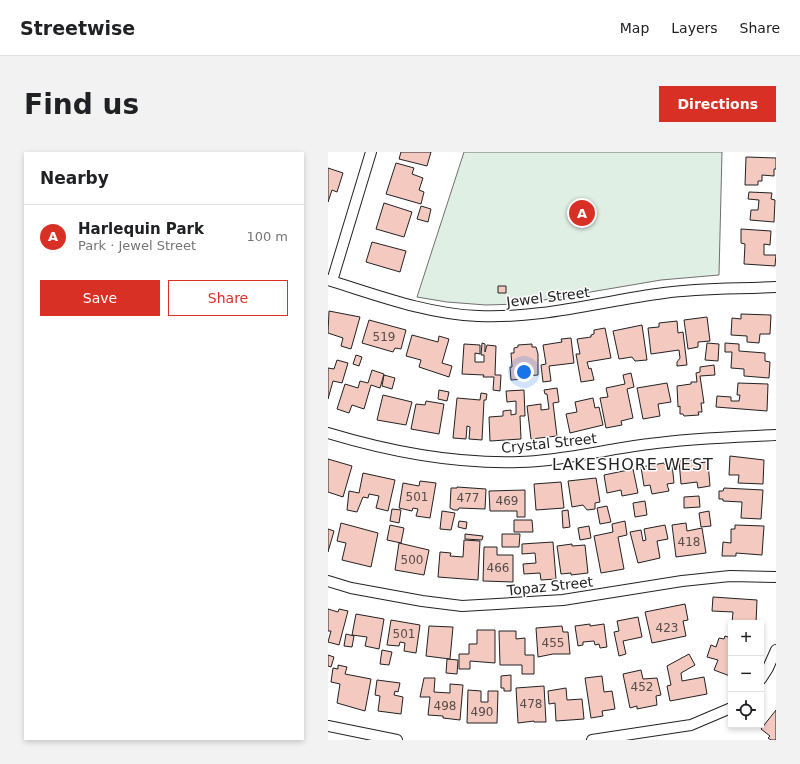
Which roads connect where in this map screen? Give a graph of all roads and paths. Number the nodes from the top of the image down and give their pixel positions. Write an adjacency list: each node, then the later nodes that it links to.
1 (371, 152): 2 (street)
2 (330, 281): 3 (street, Jewel Street)
3 (776, 288)
4 (328, 433): 5 (street, Crystal Street)
5 (776, 435)
6 (776, 577): 7 (street, Topaz Street)
7 (328, 581)
8 (776, 650): 9 (street)
9 (764, 674)
10 (728, 709): 12 (street)
11 (328, 726): 13 (street)
12 (662, 735): 14 (street)
13 (397, 740)
14 (592, 740)

